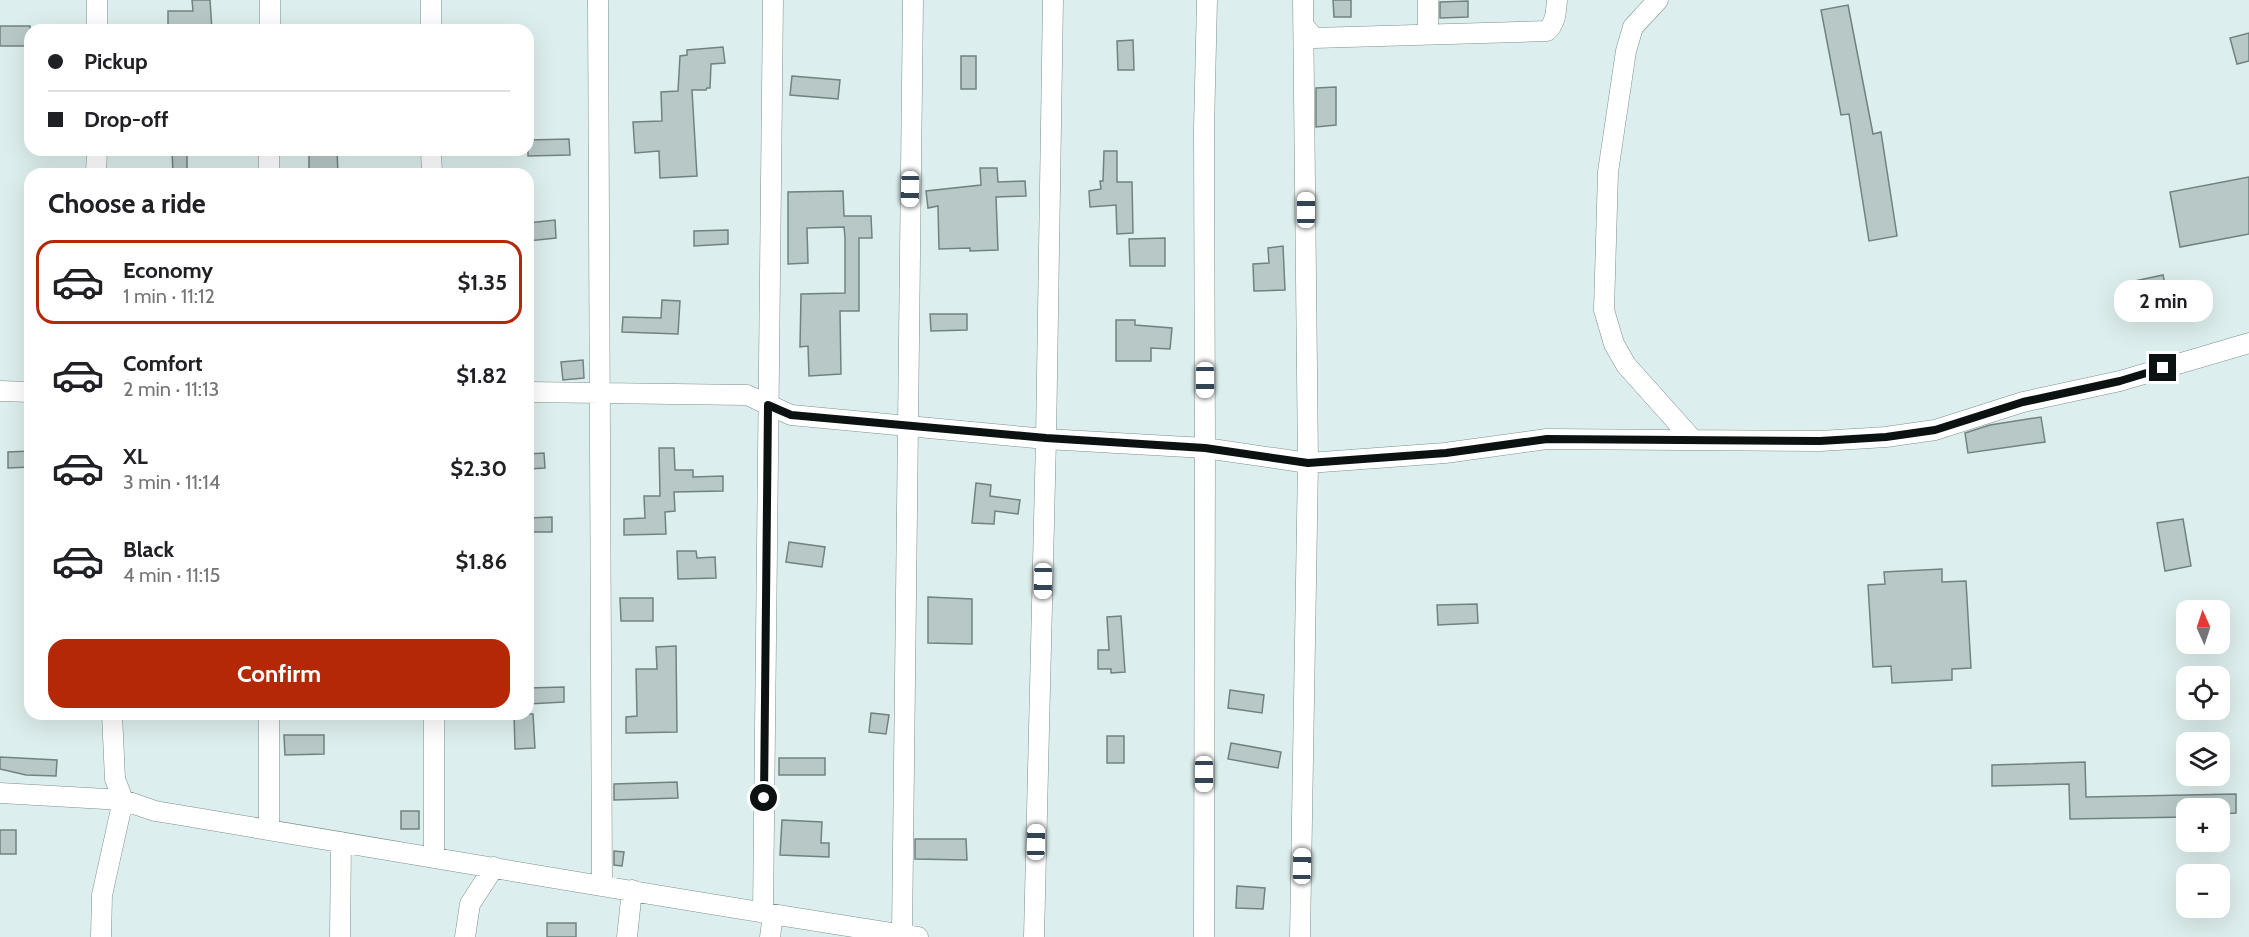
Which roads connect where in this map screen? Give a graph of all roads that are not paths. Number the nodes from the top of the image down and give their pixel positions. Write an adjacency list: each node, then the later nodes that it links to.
1 (98, 0): 13 (street)
2 (270, 0): 14 (street)
3 (430, 0): 15 (street)
4 (598, 0): 22 (street)
5 (773, 0): 23 (street)
6 (913, 0): 24 (street)
7 (1053, 0): 25 (street)
8 (1208, 0): 27 (street)
9 (1303, 0): 16 (street)
10 (1428, 0): 17 (street)
11 (1557, 0): 17 (street)
12 (1658, 0): 26 (street)
13 (97, 24)
14 (270, 24)
15 (431, 24)
16 (1304, 26): 17 (street); 28 (street)
17 (1428, 34)
18 (2249, 343): 26 (street)
19 (0, 391): 20 (street)
20 (24, 392)
21 (534, 392): 22 (street)
22 (599, 393): 23 (street); 38 (street)
23 (768, 405): 24 (street); 40 (street)
24 (907, 426): 25 (street); 41 (street)
25 (1046, 438): 27 (street); 47 (street)
26 (1693, 440): 28 (street)
27 (1205, 448): 28 (street); 48 (street)
28 (1308, 463): 49 (street)
29 (112, 720): 33 (street)
30 (269, 720): 34 (street)
31 (434, 720): 36 (street)
32 (0, 793): 33 (street)
33 (123, 800): 34 (street); 42 (street)
34 (269, 830): 35 (street)
35 (341, 842): 36 (street); 43 (street)
36 (434, 858): 37 (street)
37 (494, 867): 38 (street); 44 (street)
38 (602, 885): 39 (street)
39 (632, 890): 40 (street); 45 (street)
40 (768, 914): 41 (street); 46 (street)
41 (909, 936)
42 (101, 937)
43 (340, 937)
44 (465, 937)
45 (627, 937)
46 (771, 937)
47 (1034, 937)
48 (1204, 937)
49 (1300, 937)

